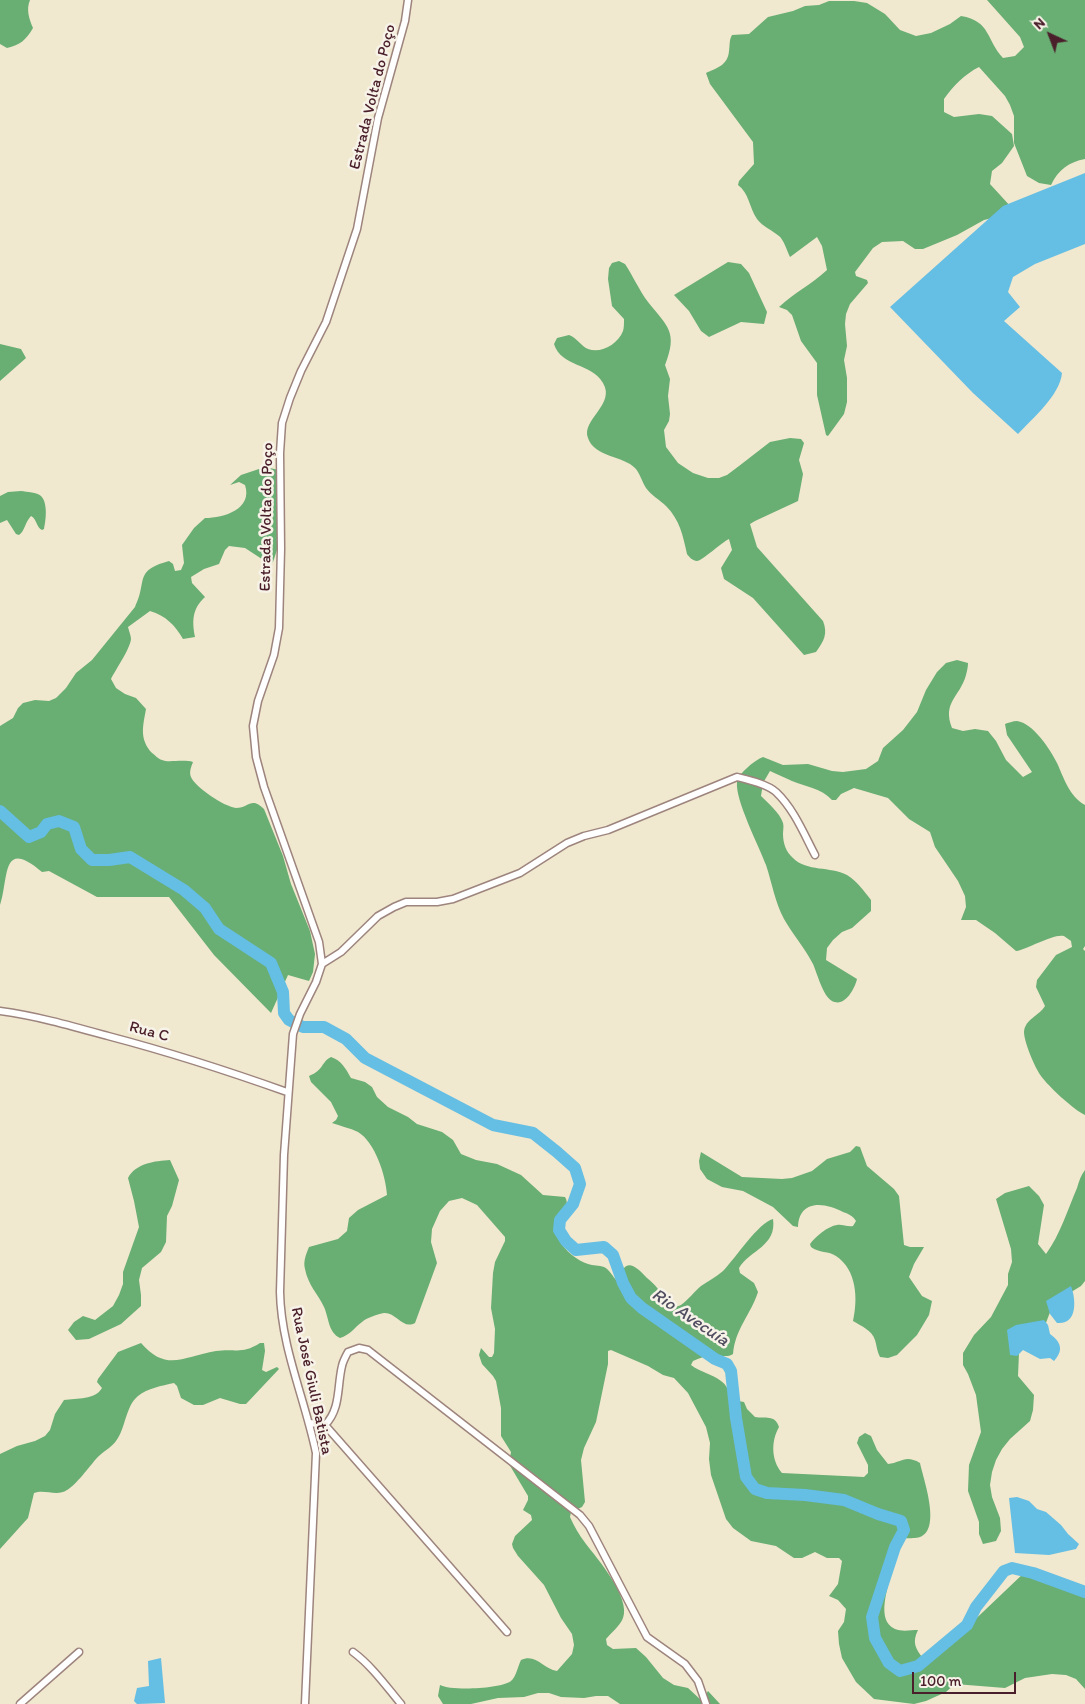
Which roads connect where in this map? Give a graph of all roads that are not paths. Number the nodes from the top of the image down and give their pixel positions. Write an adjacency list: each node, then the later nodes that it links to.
1 (408, 0): 3 (street, Estrada Volta do Poço)
2 (815, 855): 3 (street)
3 (322, 964): 5 (street, Estrada Volta do Poço)
4 (0, 1011): 6 (street, Rua C)
5 (293, 1034): 6 (street, Rua José Giuli Batista)
6 (287, 1092): 7 (street, Rua José Giuli Batista)
7 (310, 1423): 8 (street); 13 (street, Rua José Giuli Batista)
8 (325, 1425): 9 (street); 15 (street)
9 (507, 1632)
10 (78, 1652): 12 (street)
11 (353, 1652): 14 (street)
12 (20, 1704)
13 (305, 1704)
14 (401, 1704)
15 (706, 1704)

